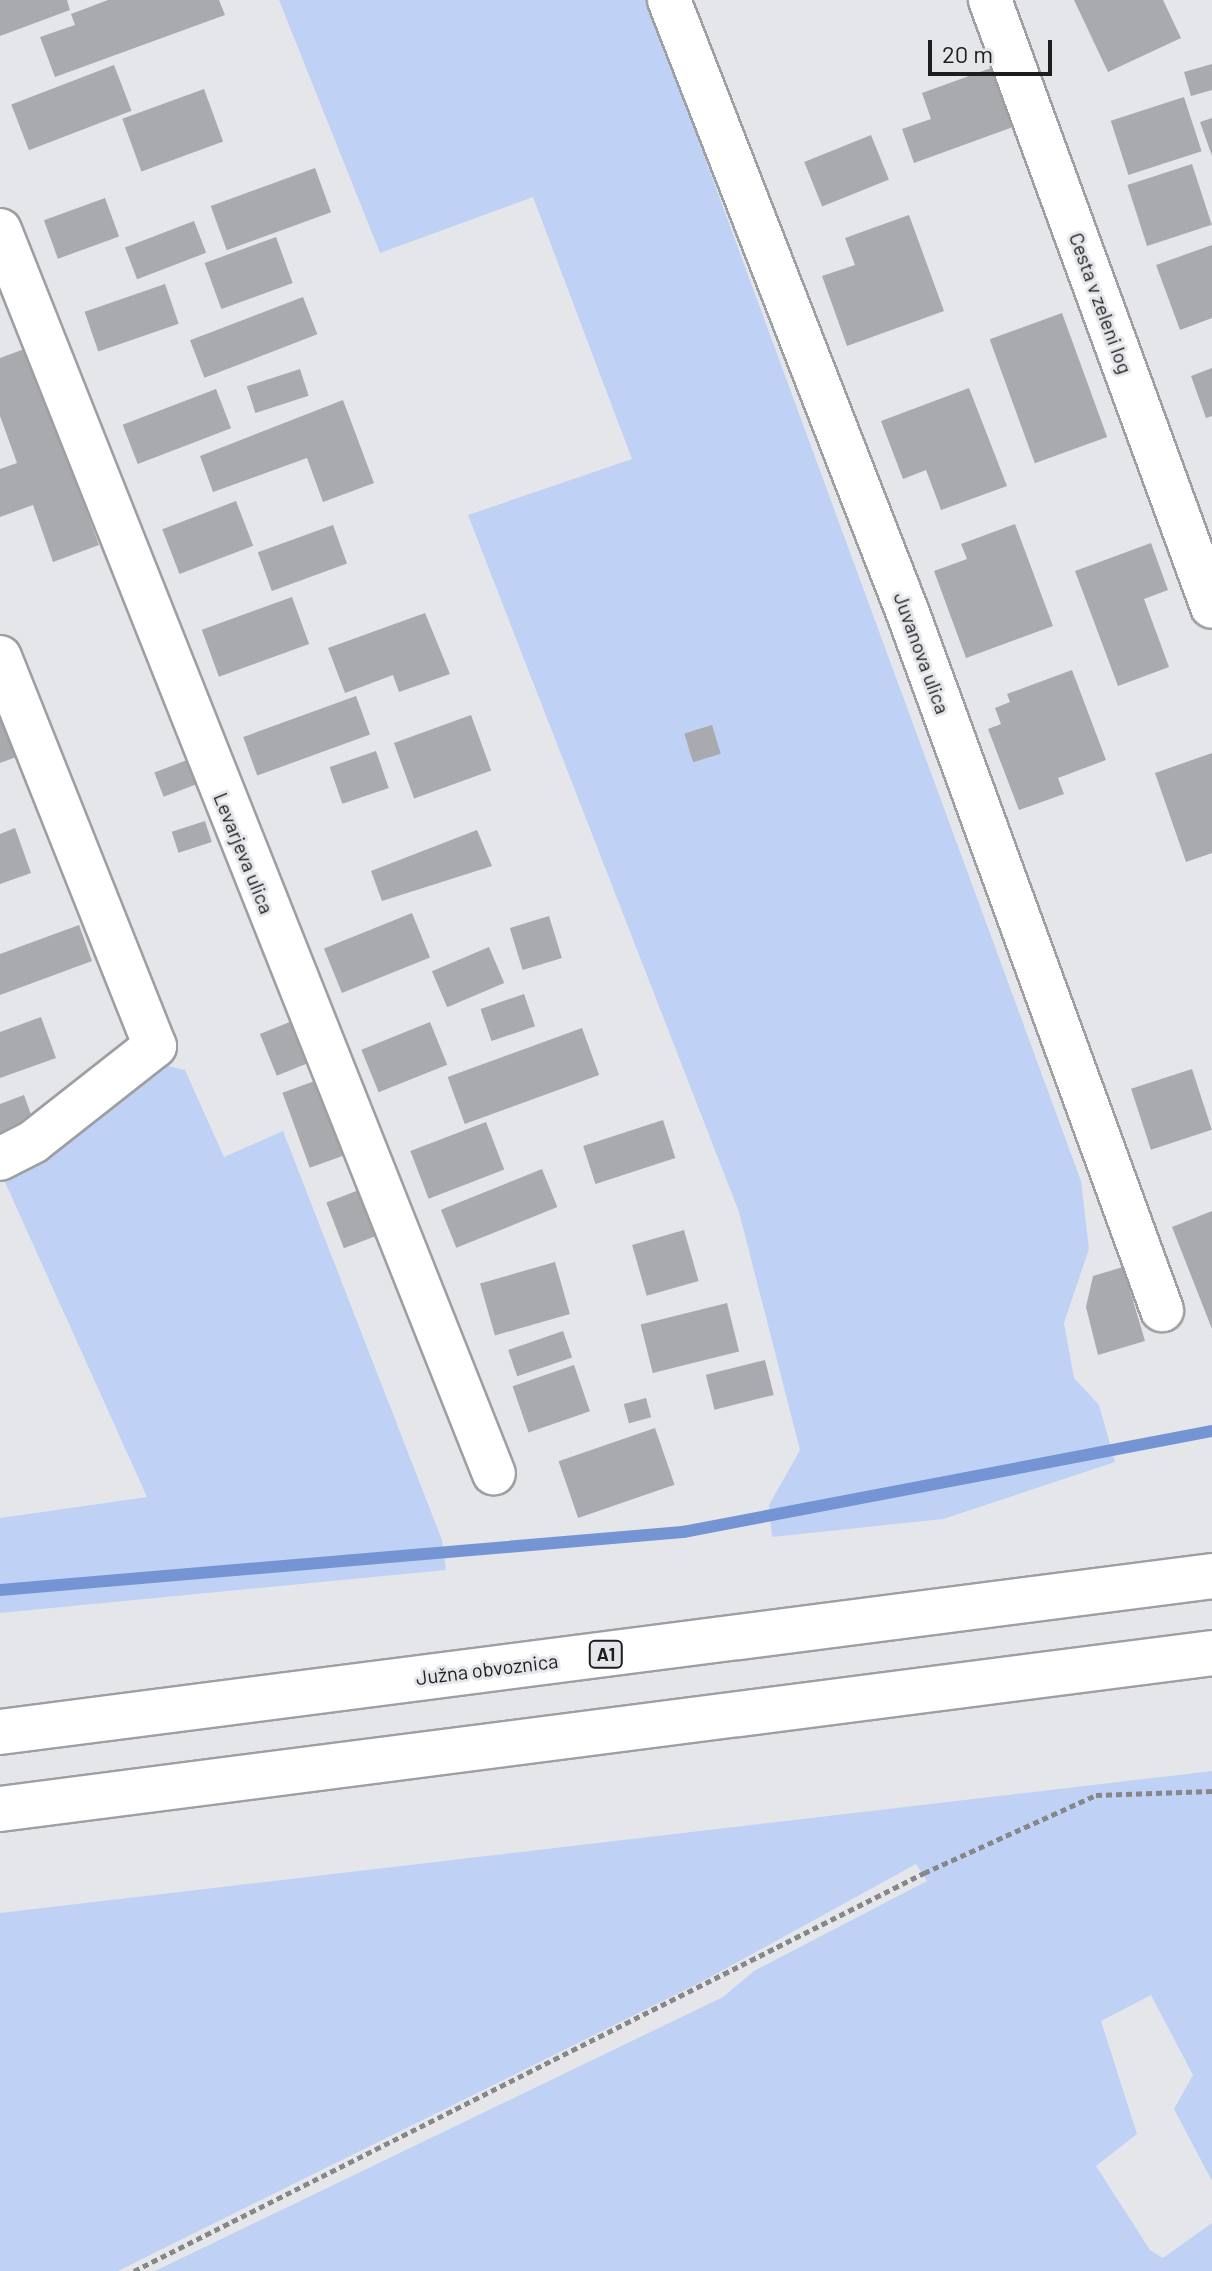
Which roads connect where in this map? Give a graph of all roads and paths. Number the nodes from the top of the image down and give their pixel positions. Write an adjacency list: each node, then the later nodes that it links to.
1 (669, 0): 7 (street, Juvanova ulica)
2 (990, 0): 4 (street, Cesta v zeleni log)
3 (0, 230): 8 (street, Levarjeva ulica)
4 (1212, 607)
5 (0, 657): 6 (street)
6 (0, 1159)
7 (1162, 1310)
8 (494, 1474)
9 (1212, 1576): 11 (highway, Južna obvoznica / A1)
10 (1212, 1653): 13 (highway)
11 (0, 1732)
12 (1212, 1791): 14 (path)
13 (0, 1809)
14 (134, 2271)

